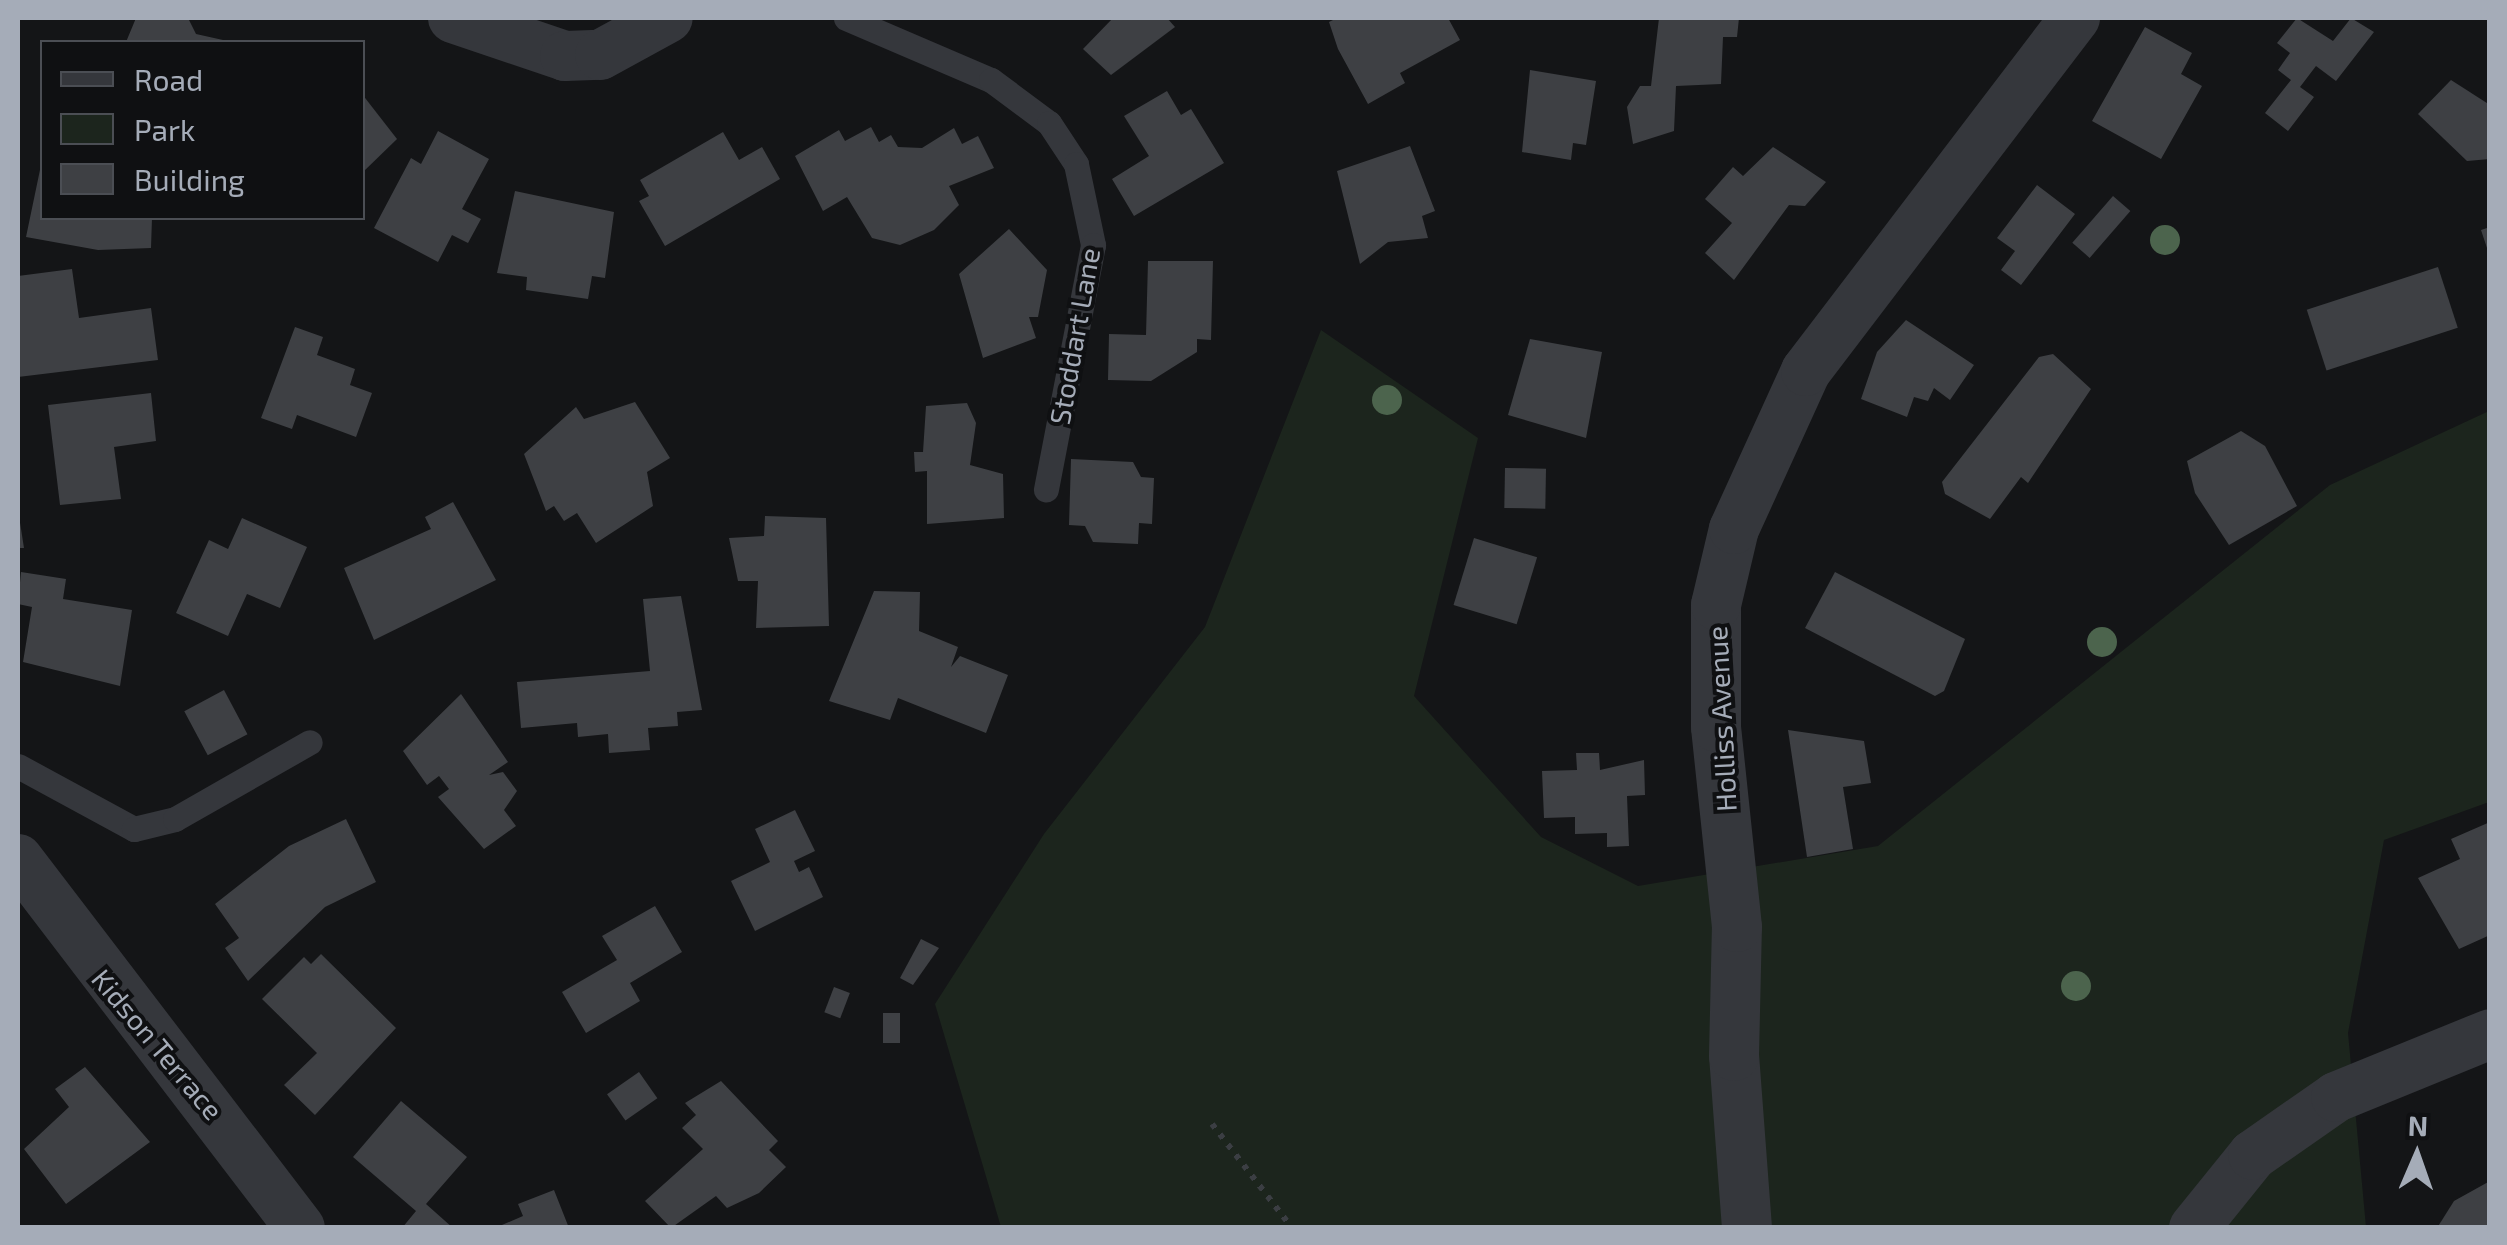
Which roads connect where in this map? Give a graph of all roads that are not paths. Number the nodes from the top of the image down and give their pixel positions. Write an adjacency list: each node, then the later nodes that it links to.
1 (453, 18): 2 (street)
2 (668, 18)
3 (846, 18): 5 (lane, Stoddart Lane)
4 (2075, 18): 11 (street, Holliss Avenue)
5 (1046, 490)
6 (310, 742): 7 (lane)
7 (18, 766)
8 (18, 859): 10 (street, Kidson Terrace)
9 (2490, 1034): 12 (street)
10 (300, 1228)
11 (1747, 1228)
12 (2194, 1228)

